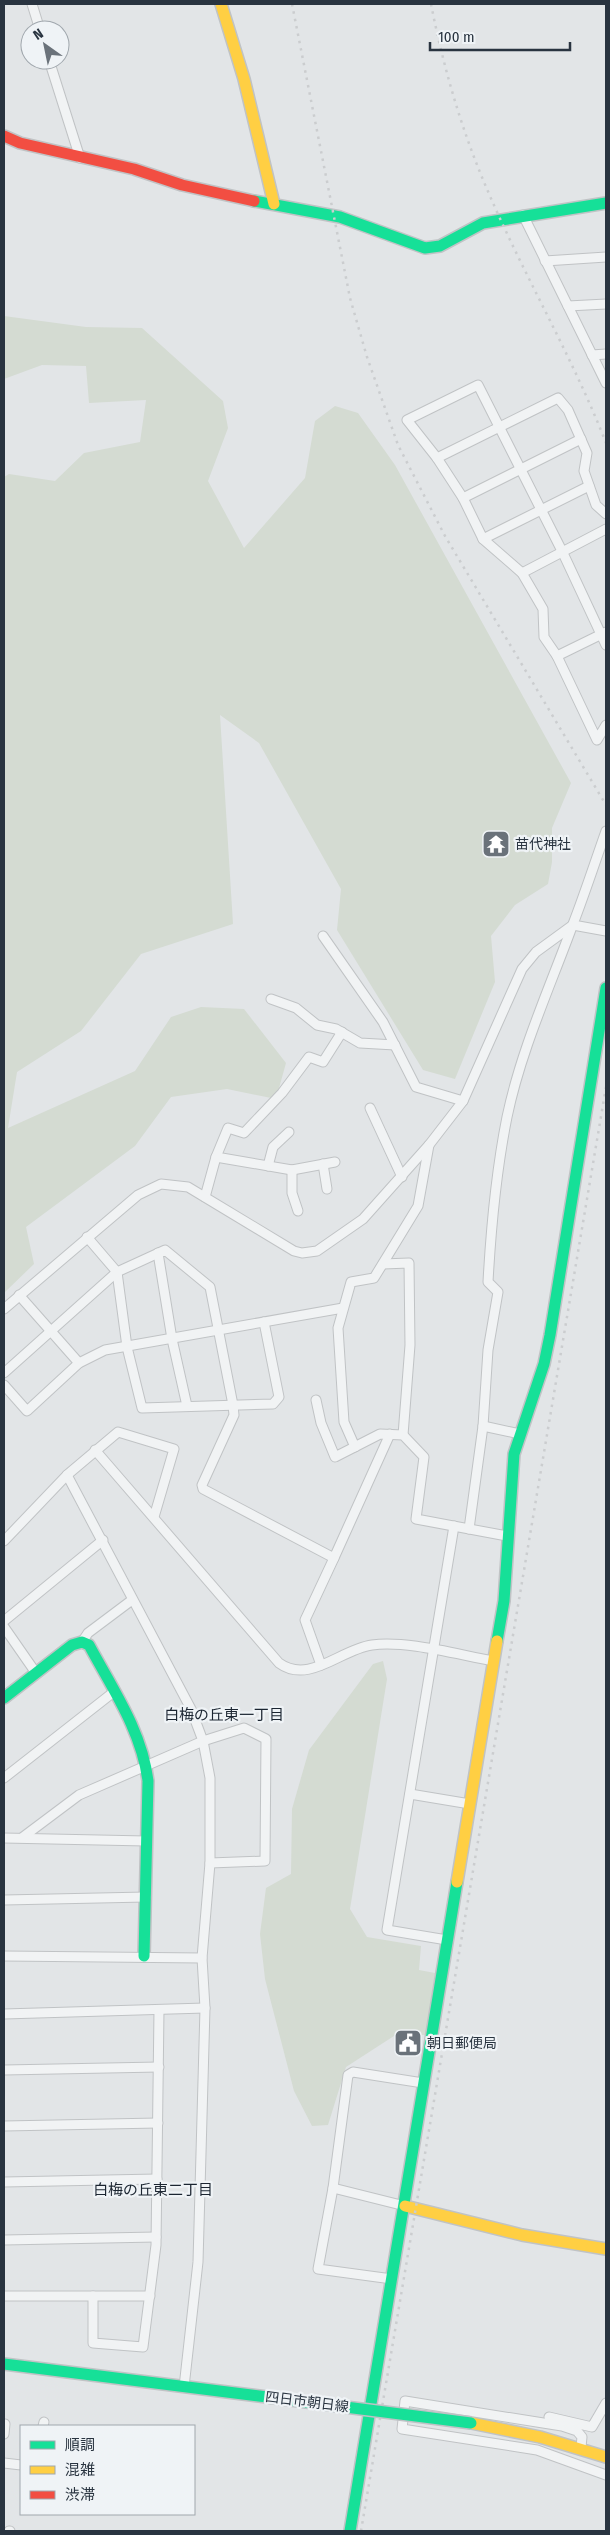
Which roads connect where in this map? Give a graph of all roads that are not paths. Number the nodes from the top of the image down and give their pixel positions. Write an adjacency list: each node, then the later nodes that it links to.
1 (32, 4): 3 (street)
2 (221, 4): 8 (street)
3 (37, 20)
4 (52, 70): 6 (street)
5 (4, 136): 6 (street)
6 (80, 158): 8 (street)
7 (606, 203): 9 (street)
8 (274, 204): 9 (street)
9 (523, 215): 11 (street)
10 (606, 257): 11 (street)
11 (545, 260): 13 (street)
12 (606, 304): 13 (street)
13 (568, 306): 15 (street)
14 (606, 354): 15 (street)
15 (592, 355): 16 (street)
16 (606, 383)
17 (499, 427): 18 (street); 19 (street); 19 (street); 20 (street)
18 (581, 439): 20 (street); 21 (street)
19 (437, 458): 22 (street)
20 (520, 469): 22 (street); 23 (street)
21 (589, 486): 23 (street); 24 (street)
22 (463, 498): 26 (street)
23 (541, 510): 26 (street); 27 (street)
24 (606, 514)
25 (606, 529): 27 (street)
26 (483, 539): 28 (street)
27 (562, 551): 28 (street); 29 (street)
28 (522, 573): 31 (street)
29 (604, 634): 30 (street); 31 (street)
30 (606, 645)
31 (557, 656): 32 (street)
32 (606, 725)
33 (606, 831): 34 (street)
34 (573, 925): 35 (street); 41 (street); 74 (street)
35 (606, 931)
36 (323, 936): 40 (street)
37 (606, 988): 76 (street)
38 (271, 998): 39 (street)
39 (342, 1032): 40 (street); 45 (street)
40 (395, 1045): 41 (street)
41 (463, 1101): 44 (street)
42 (370, 1108): 50 (street)
43 (289, 1132): 48 (street)
44 (429, 1145): 50 (street); 56 (street)
45 (216, 1157): 48 (street); 52 (street)
46 (335, 1162): 47 (street)
47 (323, 1164): 49 (street); 51 (street)
48 (268, 1166): 49 (street)
49 (292, 1170): 53 (street)
50 (402, 1177): 52 (street)
51 (327, 1190)
52 (205, 1197): 54 (street)
53 (298, 1211)
54 (87, 1237): 57 (street); 58 (street)
55 (158, 1253): 57 (street); 63 (street); 64 (street)
56 (383, 1264): 59 (street); 77 (street)
57 (118, 1272): 62 (street); 65 (street)
58 (19, 1295): 60 (street); 62 (street)
59 (343, 1308): 61 (street); 78 (street)
60 (4, 1310)
61 (264, 1322): 63 (street); 71 (street)
62 (50, 1330): 66 (street); 67 (street)
63 (219, 1331): 64 (street); 71 (street)
64 (172, 1339): 65 (street); 72 (street)
65 (127, 1347): 66 (street); 72 (street)
66 (79, 1363): 70 (street)
67 (4, 1373)
68 (4, 1385): 70 (street)
69 (316, 1400): 78 (street)
70 (35, 1404): 73 (street)
71 (233, 1405): 72 (street); 87 (street)
72 (187, 1406)
73 (26, 1420)
74 (483, 1426): 76 (street); 83 (street)
75 (390, 1434): 77 (street); 78 (street); 87 (street)
76 (520, 1434): 84 (street)
77 (403, 1435): 82 (street)
78 (355, 1447)
79 (95, 1450): 80 (street); 81 (street); 81 (street)
80 (67, 1474): 85 (street); 86 (street)
81 (154, 1517): 94 (street)
82 (454, 1526): 83 (street); 92 (street)
83 (469, 1529): 84 (street)
84 (507, 1536): 93 (street)
85 (103, 1540): 88 (street); 89 (street)
86 (4, 1541)
87 (334, 1558): 94 (street)
88 (132, 1600): 91 (street); 98 (street)
89 (4, 1621)
90 (4, 1627): 95 (street)
91 (82, 1642): 95 (street); 96 (street)
92 (433, 1651): 93 (street); 94 (street); 101 (street)
93 (494, 1661): 102 (street)
94 (321, 1665)
95 (36, 1673): 97 (street)
96 (115, 1691): 99 (street); 100 (street)
97 (4, 1698)
98 (203, 1741): 99 (street); 106 (street); 106 (street)
99 (146, 1765): 103 (street); 105 (street)
100 (4, 1778)
101 (410, 1794): 102 (street); 109 (street)
102 (470, 1804): 109 (street)
103 (23, 1837): 104 (street); 105 (street)
104 (4, 1838)
105 (146, 1841): 107 (street)
106 (210, 1863): 112 (street)
107 (146, 1897): 108 (street); 111 (street)
108 (4, 1900)
109 (447, 1940): 118 (street)
110 (4, 1956): 111 (street)
111 (144, 1956): 112 (street)
112 (202, 1958): 113 (street)
113 (205, 2008): 114 (street); 133 (street)
114 (159, 2010): 115 (street); 116 (street)
115 (4, 2014)
116 (159, 2066): 117 (street); 119 (street)
117 (4, 2070)
118 (423, 2083): 123 (street); 124 (street)
119 (158, 2123): 120 (street); 121 (street)
120 (4, 2126)
121 (157, 2179): 122 (street); 125 (street)
122 (4, 2182)
123 (333, 2188): 124 (street); 128 (street)
124 (405, 2206): 127 (street); 128 (street)
125 (156, 2237): 126 (street); 131 (street)
126 (4, 2240)
127 (606, 2249)
128 (392, 2278): 143 (street)
129 (4, 2296): 130 (street)
130 (93, 2296): 131 (street); 131 (street)
131 (150, 2296)
132 (4, 2364): 133 (street, 四日市朝日線)
133 (184, 2387): 138 (street, 四日市朝日線, bridge)
134 (606, 2403): 135 (street)
135 (543, 2421): 138 (street); 142 (street)
136 (6, 2424): 137 (street)
137 (4, 2434)
138 (581, 2447): 139 (street, 四日市朝日線)
139 (606, 2457)
140 (4, 2463): 141 (street)
141 (20, 2465)
142 (606, 2475)
143 (350, 2531)

